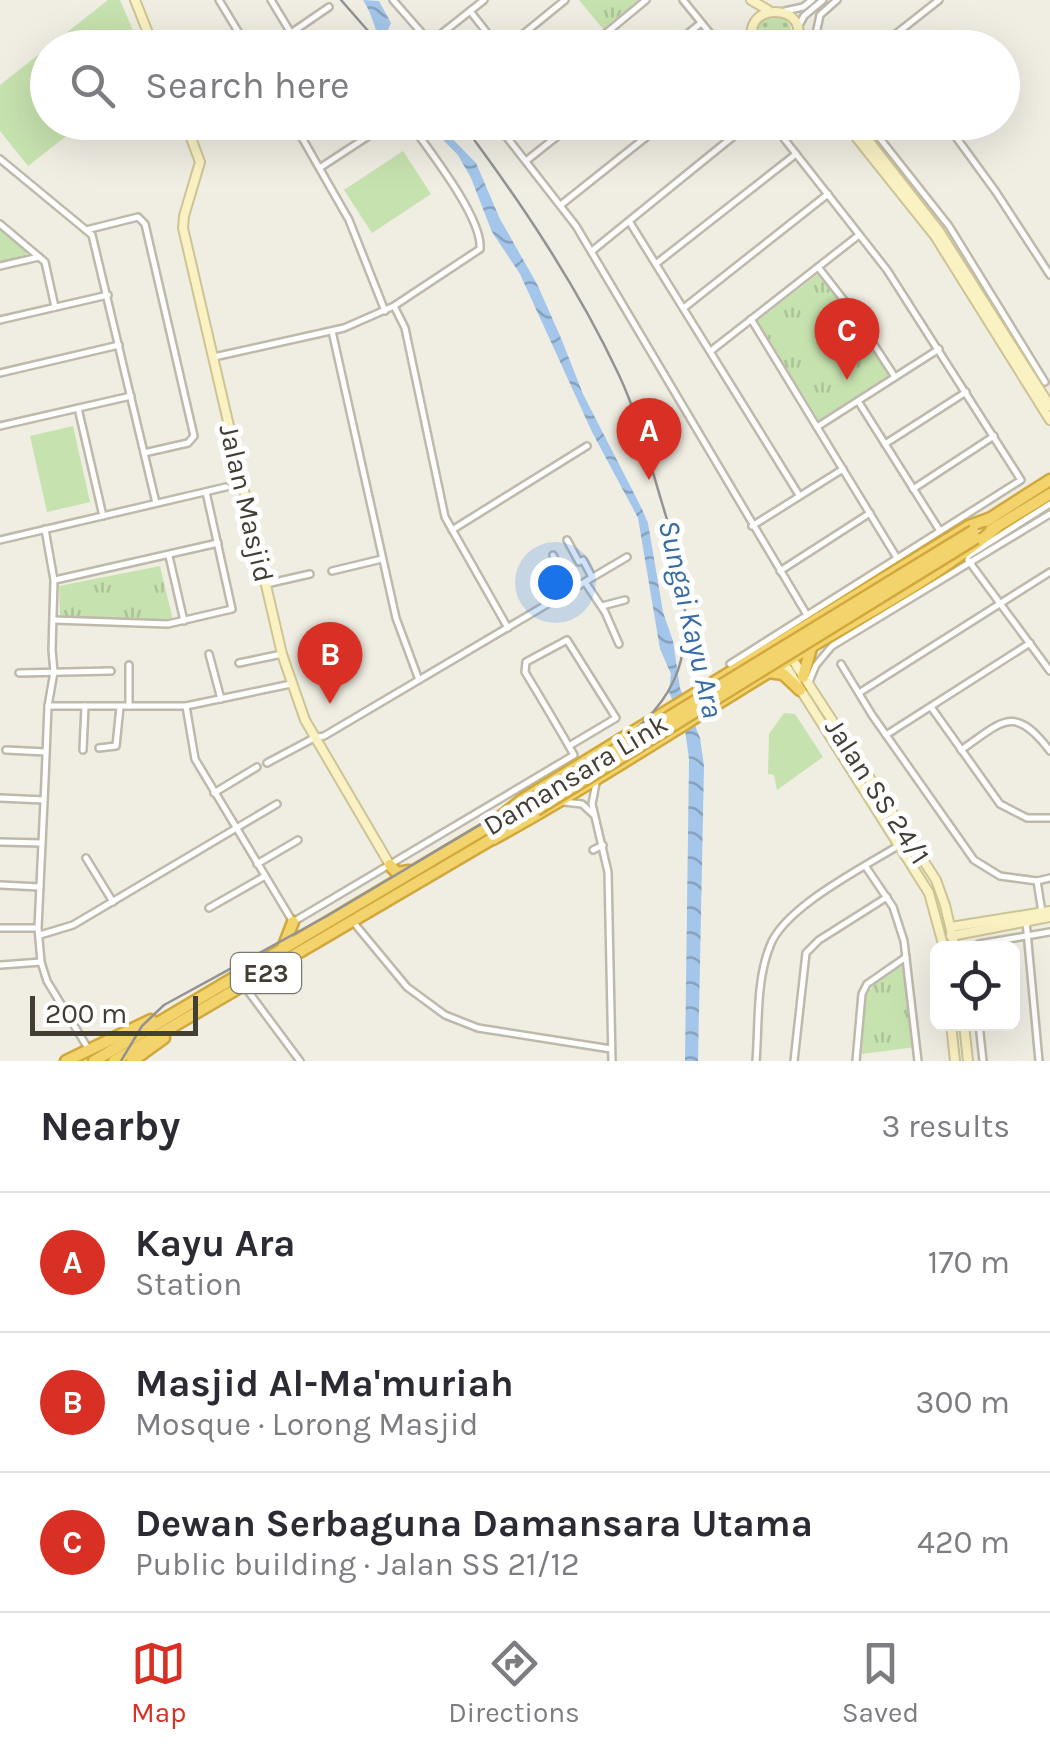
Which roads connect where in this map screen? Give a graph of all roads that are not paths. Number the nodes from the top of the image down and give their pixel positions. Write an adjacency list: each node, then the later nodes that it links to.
1 (135, 0): 21 (street)
2 (219, 0): 22 (street)
3 (271, 0): 23 (street)
4 (394, 0): 25 (street)
5 (484, 0): 16 (street)
6 (564, 0): 28 (street)
7 (646, 0): 29 (street)
8 (682, 0): 19 (street)
9 (812, 0): 17 (street)
10 (822, 0): 20 (street)
11 (837, 0): 34 (street)
12 (939, 0): 35 (street)
13 (751, 1): 15 (street); 18 (street)
14 (329, 7): 24 (street)
15 (768, 10): 17 (street); 18 (street)
16 (470, 11): 26 (street); 27 (street)
17 (785, 11): 20 (street)
18 (756, 19): 32 (street)
19 (701, 23): 30 (street); 31 (street)
20 (798, 27): 33 (street)
21 (147, 30)
22 (237, 30)
23 (289, 30)
24 (295, 30)
25 (420, 30)
26 (449, 30)
27 (486, 30)
28 (525, 30)
29 (610, 30)
30 (692, 30)
31 (707, 30)
32 (754, 30)
33 (798, 30)
34 (817, 30)
35 (900, 30)
36 (191, 140): 76 (street, Jalan Masjid)
37 (303, 140): 52 (street)
38 (363, 140): 52 (street)
39 (422, 140): 66 (street)
40 (509, 140): 51 (street)
41 (552, 140): 51 (street)
42 (642, 140): 54 (street)
43 (729, 140): 55 (street)
44 (785, 140): 49 (street)
45 (858, 140): 85 (street)
46 (868, 140): 79 (street)
47 (880, 140): 79 (street)
48 (958, 140): 64 (street)
49 (796, 154): 53 (street); 61 (street)
50 (0, 160): 57 (street)
51 (526, 161): 54 (street)
52 (320, 168): 69 (street)
53 (828, 194): 58 (street); 68 (street)
54 (562, 204): 59 (street)
55 (630, 221): 59 (street); 61 (street)
56 (0, 224): 60 (street)
57 (86, 230): 65 (street); 91 (street)
58 (859, 235): 63 (street); 74 (street)
59 (592, 251): 105 (street)
60 (39, 257): 62 (street); 67 (street)
61 (656, 263): 68 (street)
62 (0, 266)
63 (818, 266): 70 (street); 78 (street)
64 (1050, 275)
65 (108, 295): 67 (street); 73 (street)
66 (394, 306): 69 (street); 107 (street)
67 (56, 307): 71 (street)
68 (684, 308): 75 (street)
69 (385, 311): 72 (street)
70 (751, 319): 75 (street); 87 (street)
71 (0, 320)
72 (332, 331): 76 (street); 116 (street)
73 (119, 345): 77 (street); 81 (street)
74 (939, 349): 78 (street); 80 (street)
75 (710, 351): 98 (street)
76 (214, 356): 126 (street, Jalan Masjid)
77 (0, 372)
78 (896, 377): 82 (street)
79 (1045, 385): 83 (street)
80 (966, 392): 88 (street); 89 (street)
81 (131, 396): 84 (street); 91 (street)
82 (858, 401): 87 (street); 89 (street)
83 (1050, 406)
84 (78, 408): 86 (street); 103 (street)
85 (1050, 420)
86 (0, 426)
87 (817, 427): 92 (street)
88 (994, 436): 95 (street); 108 (street)
89 (885, 444): 95 (street)
90 (586, 446): 107 (street)
91 (144, 452): 99 (street)
92 (843, 469): 98 (street); 101 (street)
93 (1050, 480): 104 (highway, Damansara Link / E23)
94 (226, 487): 96 (street)
95 (913, 488): 108 (street)
96 (206, 492): 99 (street); 111 (street)
97 (1050, 494): 104 (highway, Damansara Link / E23)
98 (800, 496): 105 (street)
99 (156, 504): 103 (street)
100 (1050, 504): 120 (street)
101 (870, 513): 115 (street); 119 (street)
102 (1050, 514): 117 (street)
103 (103, 516): 106 (street)
104 (994, 522): 120 (highway); 132 (highway); 184 (highway, Damansara Link / E23, bridge)
105 (752, 526): 119 (street)
106 (45, 529): 109 (street); 124 (street)
107 (452, 530): 136 (street)
108 (940, 531): 115 (street)
109 (0, 540)
110 (567, 540): 123 (street)
111 (218, 543): 113 (street); 135 (street)
112 (552, 555): 128 (street)
113 (168, 556): 124 (street); 135 (street)
114 (627, 557): 123 (street)
115 (897, 558): 133 (street)
116 (382, 559): 118 (street); 155 (street)
117 (968, 560): 130 (street); 158 (street)
118 (332, 571)
119 (780, 571): 133 (street)
120 (937, 572): 137 (highway)
121 (310, 574): 126 (street)
122 (1047, 574): 127 (street); 130 (street)
123 (592, 578): 125 (street)
124 (54, 580): 134 (street)
125 (585, 582): 128 (street); 131 (street)
126 (266, 584): 143 (street, Jalan Masjid)
127 (1050, 584)
128 (570, 590): 136 (street)
129 (625, 600): 131 (street)
130 (1000, 604): 140 (street); 159 (street)
131 (602, 606): 138 (street)
132 (825, 614): 137 (highway); 139 (highway)
133 (808, 615): 148 (street)
134 (54, 620): 135 (street); 152 (street)
135 (184, 621)
136 (508, 628): 155 (street)
137 (837, 632): 141 (highway)
138 (620, 644)
139 (777, 644): 144 (street, Jalan SS 24/1); 145 (highway)
140 (1030, 644): 151 (street); 166 (street)
141 (811, 647): 144 (highway); 158 (highway)
142 (209, 654): 160 (street)
143 (282, 654): 146 (street); 157 (street, Jalan Masjid)
144 (787, 660): 153 (highway); 158 (street, Jalan SS 24/1)
145 (748, 662): 156 (highway); 187 (highway, bridge)
146 (238, 663)
147 (129, 664): 164 (street)
148 (730, 664)
149 (841, 664): 159 (street)
150 (111, 671): 152 (street)
151 (1050, 671)
152 (54, 672): 154 (street); 161 (street)
153 (768, 672): 156 (highway); 158 (highway)
154 (19, 673)
155 (419, 680): 168 (street)
156 (754, 681): 178 (highway, bridge)
157 (291, 684): 160 (street); 168 (street, Jalan Masjid)
158 (804, 684): 190 (street, Jalan SS 24/1); 195 (street, Jalan SS 24/1)
159 (858, 693): 167 (street)
160 (221, 699): 165 (street)
161 (48, 706): 162 (street); 175 (street)
162 (86, 706): 163 (street); 172 (street)
163 (120, 706): 164 (street); 170 (street)
164 (129, 706): 165 (street)
165 (186, 706): 179 (street)
166 (931, 707): 167 (street); 173 (street)
167 (886, 735): 204 (street)
168 (314, 738): 176 (street); 200 (street, Jalan Masjid)
169 (569, 746): 169 (street); 200 (street)
170 (98, 748)
171 (6, 750): 175 (street)
172 (83, 750)
173 (961, 750): 174 (street); 186 (street)
174 (1050, 751)
175 (46, 752): 181 (street)
176 (267, 763)
177 (257, 767): 179 (street)
178 (598, 780): 183 (highway); 185 (street)
179 (214, 793): 188 (street)
180 (0, 798): 181 (street)
181 (44, 800): 194 (street)
182 (277, 804): 188 (street)
183 (556, 805): 185 (street); 189 (highway)
184 (534, 806): 187 (highway, Damansara Link / E23); 189 (highway, Damansara Link / E23)
185 (596, 817): 196 (street)
186 (1050, 818)
187 (489, 826): 199 (highway, Damansara Link / E23)
188 (236, 828): 198 (street); 208 (street)
189 (493, 839): 213 (highway, Damansara Link / E23)
190 (909, 839): 195 (street); 216 (street, Jalan SS 24/1)
191 (298, 840): 198 (street)
192 (0, 842): 194 (street)
193 (591, 842): 196 (street)
194 (42, 843): 206 (street)
195 (899, 845): 201 (street); 220 (street, Jalan SS 24/1)
196 (598, 847): 233 (street)
197 (86, 858): 208 (street)
198 (257, 864): 202 (street)
199 (424, 864): 200 (highway); 224 (highway, Damansara Link / E23)
200 (390, 865): 212 (street)
201 (866, 867): 207 (street); 242 (street)
202 (265, 876): 209 (street); 212 (street)
203 (1050, 878): 204 (street)
204 (1037, 880): 210 (street)
205 (0, 885): 206 (street)
206 (40, 887): 215 (street)
207 (887, 897): 225 (street); 243 (street)
208 (114, 902): 215 (street)
209 (209, 908)
210 (1047, 914): 211 (street); 216 (street)
211 (1026, 921): 218 (street); 219 (street)
212 (294, 922): 224 (highway)
213 (354, 923): 228 (highway, Damansara Link / E23); 233 (street)
214 (0, 928): 215 (street)
215 (38, 932): 226 (street)
216 (952, 932): 218 (street); 220 (street); 221 (street, Jalan SS 24/1)
217 (1050, 932): 219 (street)
218 (972, 934): 222 (street)
219 (1027, 936): 223 (street); 247 (street)
220 (942, 939)
221 (954, 941)
222 (961, 941)
223 (998, 941)
224 (282, 949): 234 (highway, Damansara Link / E23)
225 (906, 957): 244 (street); 245 (street)
226 (40, 962): 227 (street); 234 (street)
227 (1, 964)
228 (244, 985): 229 (highway, Damansara Link / E23); 240 (street)
229 (178, 1023): 238 (highway, Damansara Link / E23); 239 (highway)
230 (952, 1031): 246 (street)
231 (965, 1031): 236 (street)
232 (980, 1031): 235 (street)
233 (611, 1049): 241 (street)
234 (92, 1055): 237 (highway, Damansara Link)
235 (983, 1059): 236 (street)
236 (968, 1060)
237 (66, 1061)
238 (114, 1061)
239 (132, 1061)
240 (300, 1061)
241 (612, 1061)
242 (756, 1061)
243 (794, 1061)
244 (856, 1061)
245 (918, 1061)
246 (955, 1061)
247 (1039, 1061)

